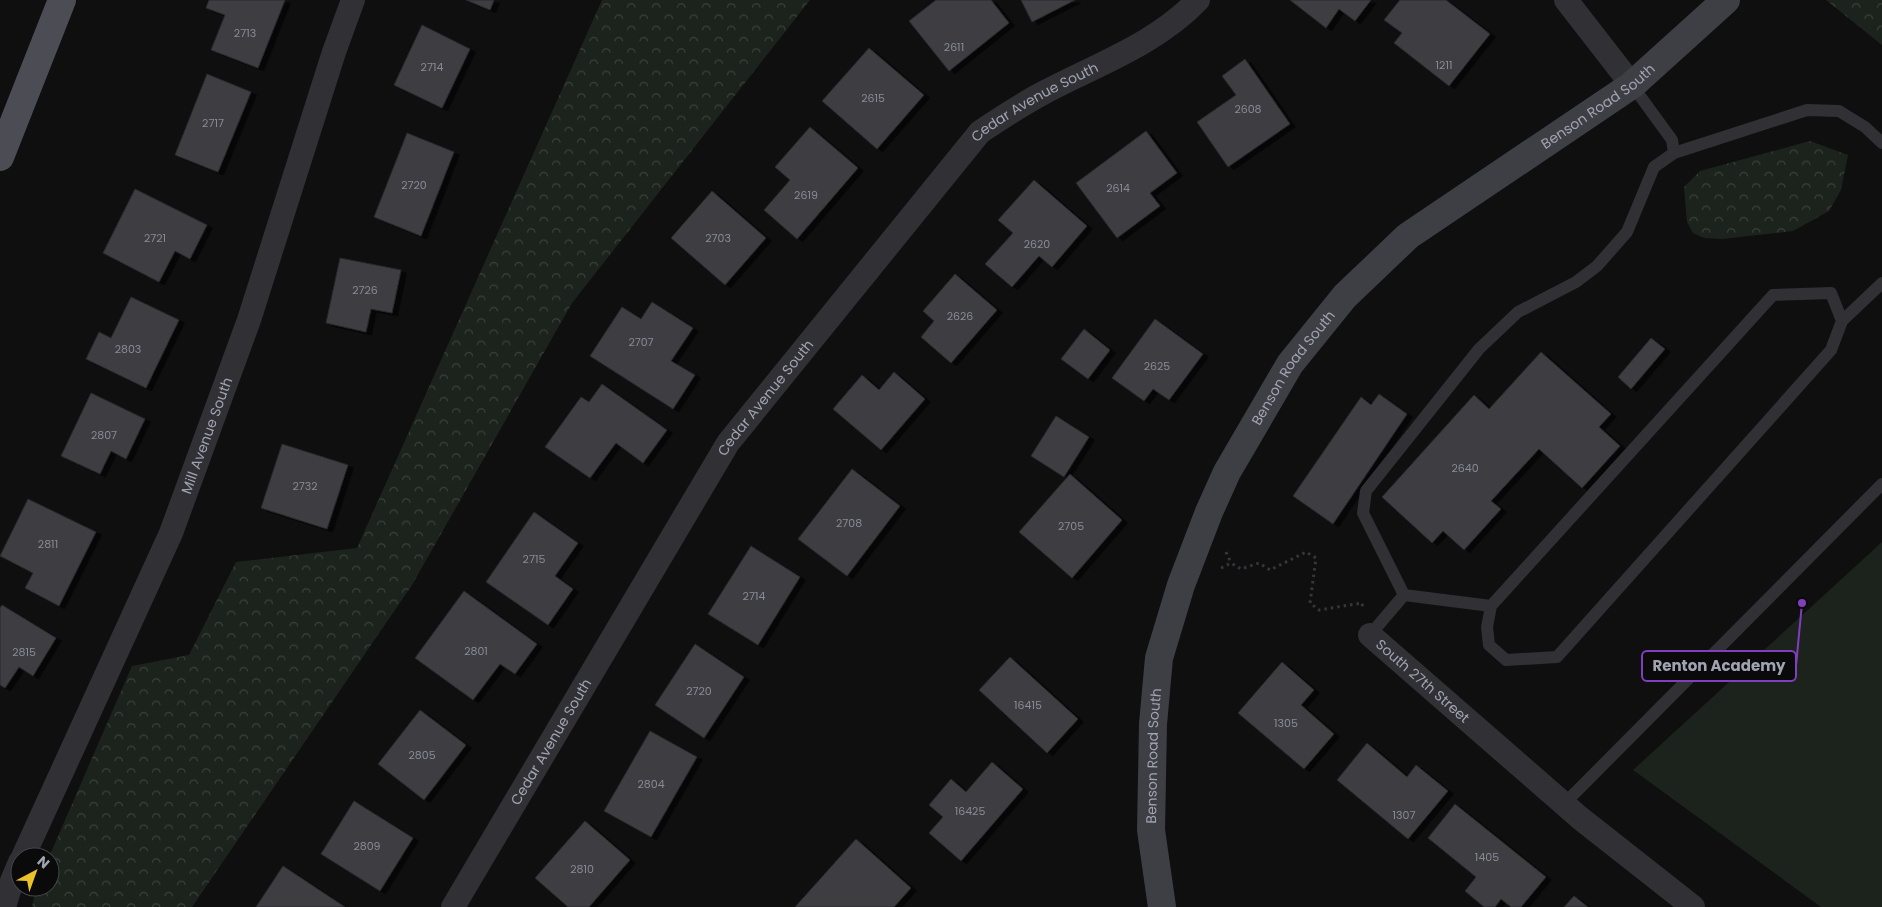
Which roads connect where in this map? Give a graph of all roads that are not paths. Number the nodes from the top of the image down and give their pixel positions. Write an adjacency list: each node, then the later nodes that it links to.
1 (62, 0): 9 (main road)
2 (354, 0): 17 (street, Mill Avenue South)
3 (1198, 0): 20 (street, Cedar Avenue South)
4 (1566, 0): 6 (street)
5 (1726, 0): 6 (street, Benson Road South)
6 (1632, 85): 8 (lane); 21 (street, Benson Road South)
7 (1882, 143): 8 (lane)
8 (1674, 153): 13 (lane)
9 (0, 156)
10 (1882, 283): 11 (lane)
11 (1842, 321): 14 (lane); 14 (lane)
12 (1882, 484): 16 (lane)
13 (1404, 595): 14 (lane); 15 (lane)
14 (1491, 606)
15 (1370, 635): 16 (street, South 27th Street)
16 (1564, 804): 22 (street, South 27th Street)
17 (27, 847)
18 (10, 888): 19 (street)
19 (4, 907)
20 (453, 907)
21 (1162, 907)
22 (1693, 907)

